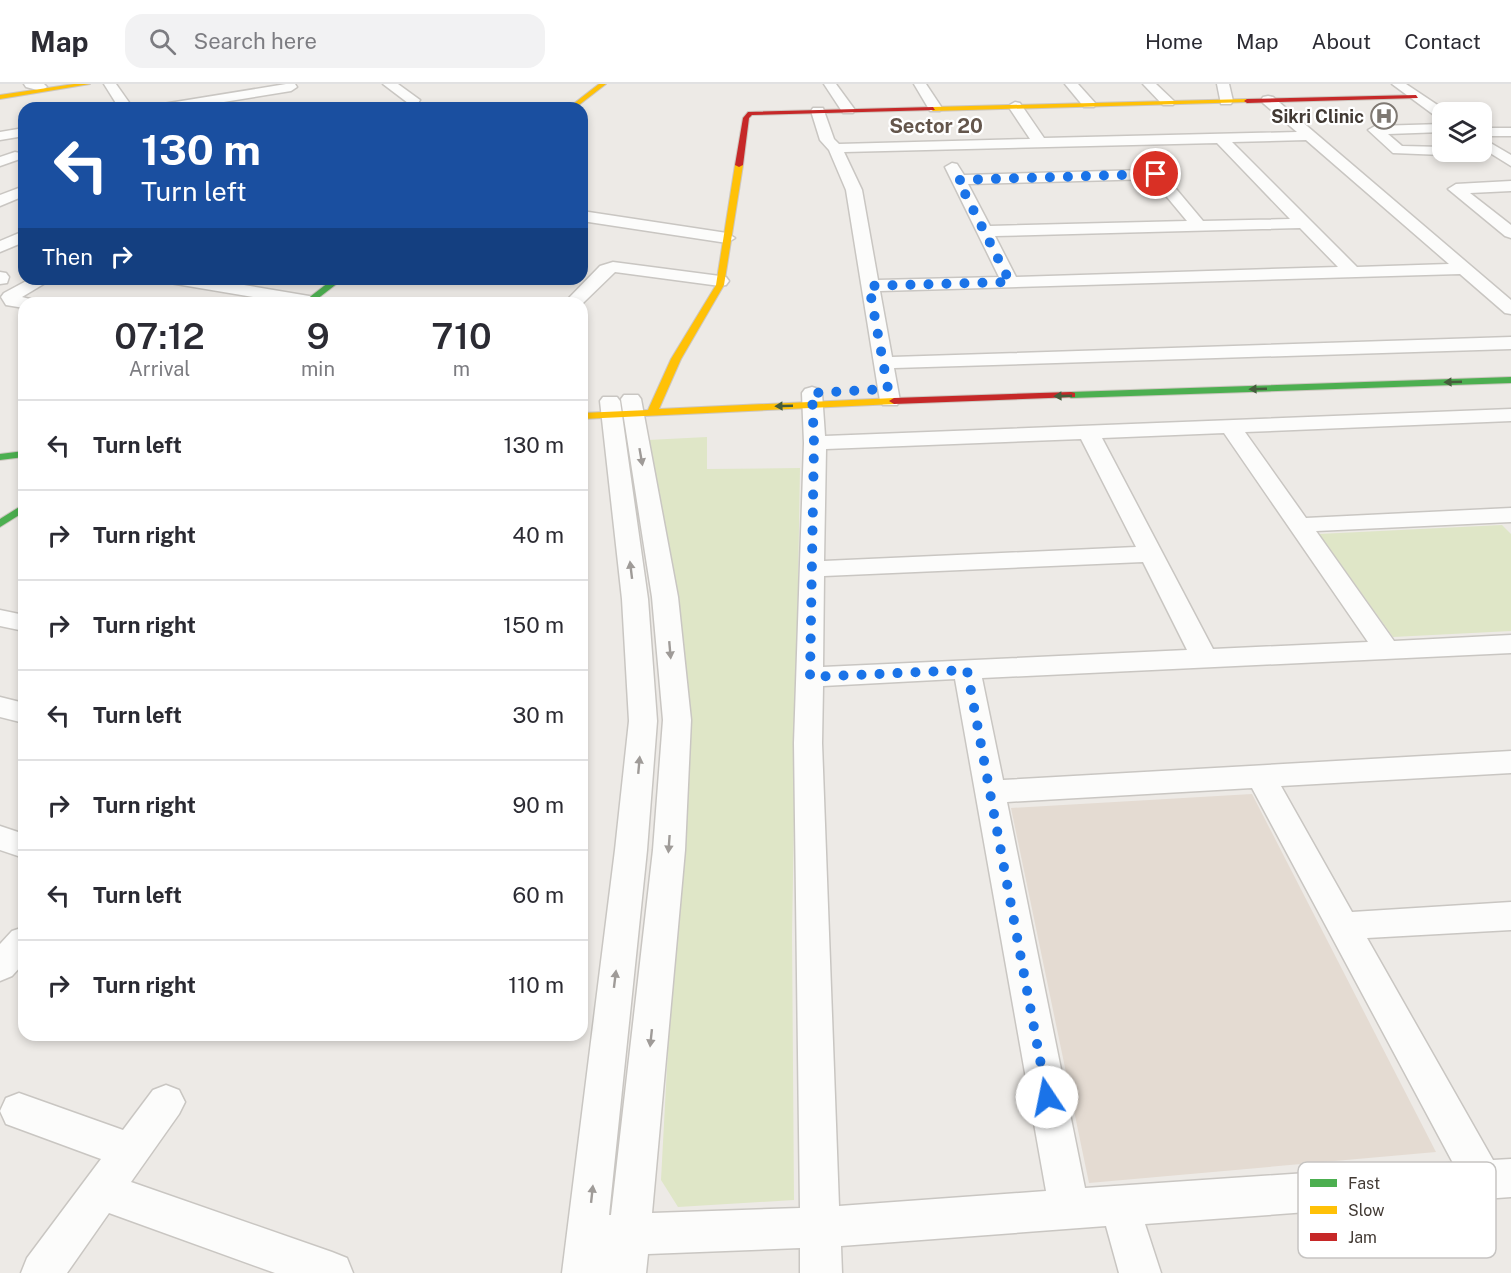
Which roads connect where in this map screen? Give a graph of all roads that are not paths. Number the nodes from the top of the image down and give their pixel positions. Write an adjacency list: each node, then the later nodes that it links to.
1 (60, 84): 12 (street)
2 (87, 84): 14 (street)
3 (110, 84): 19 (street)
4 (389, 84): 16 (street)
5 (603, 84): 21 (street)
6 (830, 84): 27 (street)
7 (920, 84): 25 (street)
8 (1071, 84): 23 (street)
9 (1149, 84): 22 (street)
10 (1222, 84): 18 (street)
11 (1398, 84): 15 (street)
12 (35, 86): 14 (street)
13 (291, 87): 20 (street)
14 (0, 95)
15 (1416, 97): 17 (street); 26 (street)
16 (413, 100)
17 (1268, 100): 18 (street); 34 (street)
18 (1226, 101): 22 (street)
19 (122, 102)
20 (200, 102)
21 (579, 102)
22 (1168, 102): 23 (street)
23 (1089, 104): 24 (street)
24 (1015, 106): 25 (street); 37 (street)
25 (934, 108): 27 (street)
26 (1432, 108)
27 (848, 110): 28 (street)
28 (818, 111): 39 (street); 57 (street)
29 (1432, 128): 41 (street)
30 (1492, 132): 31 (street)
31 (1511, 132)
32 (18, 133): 33 (street)
33 (0, 136)
34 (1309, 136): 35 (street); 60 (street)
35 (1220, 138): 36 (street); 53 (street)
36 (1128, 140): 37 (street); 47 (street)
37 (1039, 142): 38 (street)
38 (941, 145): 39 (street); 48 (street)
39 (835, 148): 69 (street)
40 (1492, 149): 43 (street)
41 (1432, 151)
42 (1492, 152): 43 (street)
43 (1496, 152): 46 (street)
44 (15, 156): 45 (street)
45 (0, 162)
46 (1511, 162)
47 (1156, 174): 48 (street); 54 (street)
48 (958, 180): 55 (street)
49 (1511, 186): 56 (street)
50 (18, 194): 51 (street)
51 (0, 201)
52 (588, 217): 57 (street)
53 (1304, 223): 54 (street); 61 (street)
54 (1199, 226): 55 (street)
55 (984, 231): 65 (street)
56 (1511, 233)
57 (727, 238): 64 (street)
58 (18, 239): 59 (street)
59 (0, 247)
60 (1465, 269): 61 (street); 74 (street)
61 (1353, 273): 65 (street)
62 (0, 278): 63 (street)
63 (18, 279)
64 (720, 281): 72 (street); 81 (street)
65 (1010, 282): 69 (street)
66 (32, 285): 73 (street)
67 (210, 285): 70 (street)
68 (331, 285): 71 (street)
69 (869, 286): 76 (street)
70 (279, 297)
71 (315, 297)
72 (579, 297)
73 (18, 302)
74 (1511, 309)
75 (1511, 343): 76 (street)
76 (882, 363): 79 (street)
77 (1511, 368): 79 (street)
78 (1511, 380): 79 (street, one-way to 79)
79 (889, 395): 80 (street)
80 (812, 399): 81 (street); 81 (street, one-way to 81); 85 (street)
81 (631, 405): 123 (street, one-way to 123); 124 (street, one-way to 81)
82 (1511, 415): 83 (street)
83 (1230, 426): 84 (street); 93 (street)
84 (1088, 432): 85 (street); 94 (street)
85 (814, 443): 95 (street)
86 (18, 455): 87 (street)
87 (0, 457)
88 (18, 468): 89 (street)
89 (0, 470)
90 (18, 511): 92 (street)
91 (1509, 518): 93 (street)
92 (0, 524)
93 (1299, 525): 99 (street)
94 (1151, 554): 95 (street); 100 (street)
95 (812, 569): 102 (street)
96 (0, 618): 97 (street)
97 (18, 622)
98 (1511, 644): 99 (street)
99 (1387, 650): 100 (street)
100 (1205, 659): 101 (street)
101 (967, 670): 102 (street); 107 (street)
102 (810, 677): 122 (street)
103 (0, 707): 104 (street)
104 (18, 712)
105 (1511, 762): 106 (street)
106 (1260, 777): 107 (street); 111 (street)
107 (989, 792): 121 (street)
108 (0, 838): 109 (street)
109 (18, 844)
110 (1511, 916): 111 (street)
111 (1342, 926): 117 (street)
112 (18, 947): 113 (street)
113 (0, 966)
114 (166, 1102): 116 (street)
115 (19, 1111): 116 (street)
116 (131, 1151): 118 (street)
117 (1487, 1162)
118 (101, 1191): 125 (street); 126 (street)
119 (1298, 1193): 120 (street)
120 (1120, 1206): 121 (street); 129 (street)
121 (1069, 1210): 122 (street)
122 (820, 1227): 123 (street); 128 (street)
123 (628, 1234): 124 (street); 127 (street)
124 (585, 1254)
125 (42, 1273)
126 (332, 1273)
127 (625, 1273)
128 (821, 1273)
129 (1140, 1273)

